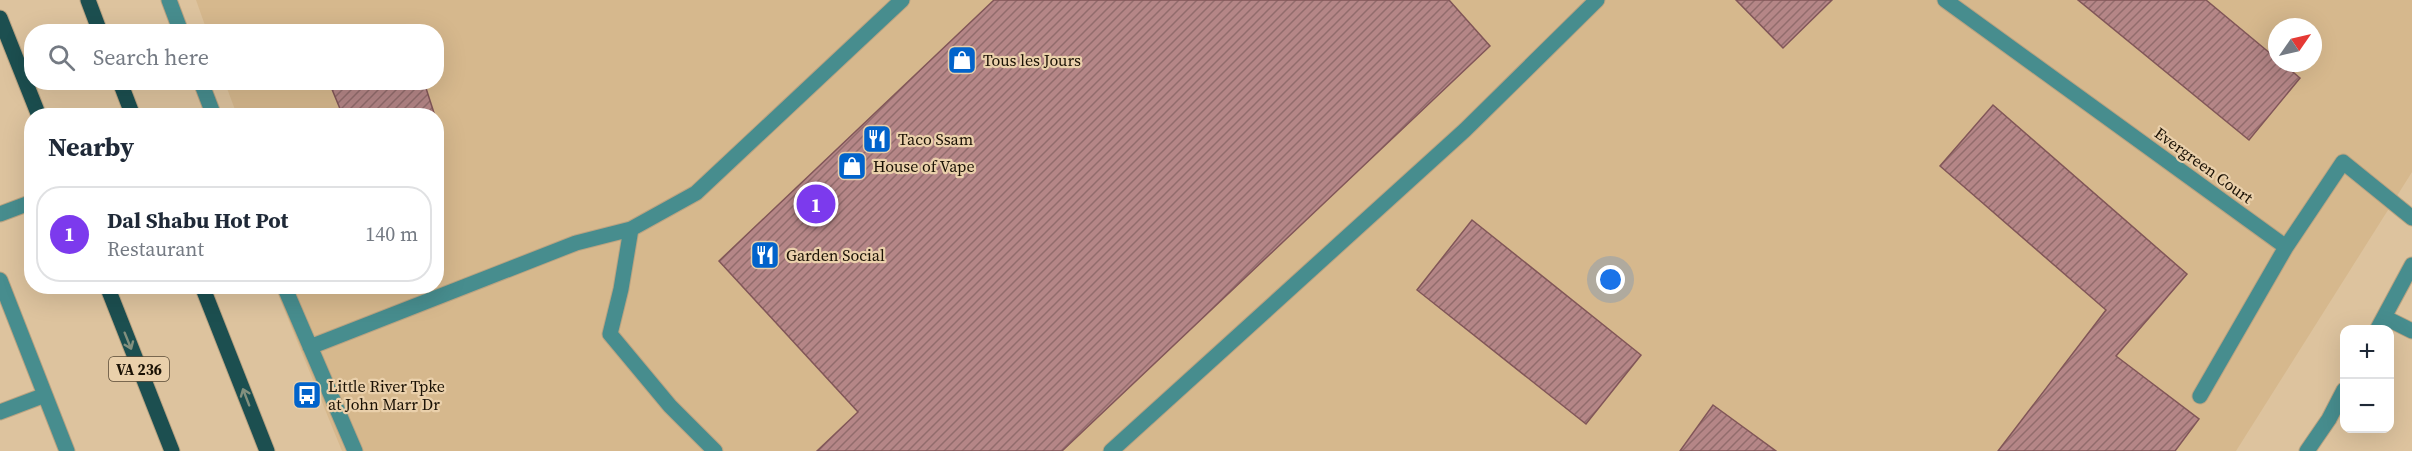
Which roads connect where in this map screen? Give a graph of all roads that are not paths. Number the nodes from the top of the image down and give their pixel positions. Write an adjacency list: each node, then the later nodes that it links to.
1 (88, 0): 7 (main road)
2 (169, 0): 8 (street)
3 (902, 0): 19 (street)
4 (1597, 0): 39 (street)
5 (1946, 0): 20 (street, Evergreen Court)
6 (0, 18): 9 (main road)
7 (97, 24)
8 (179, 24)
9 (24, 78)
10 (29, 90): 13 (main road)
11 (123, 90): 14 (main road)
12 (204, 90): 15 (street)
13 (36, 108)
14 (130, 108)
15 (211, 108)
16 (24, 205): 17 (street)
17 (0, 214)
18 (2412, 218): 20 (street)
19 (631, 230): 28 (street); 38 (street)
20 (2286, 247): 30 (street)
21 (2412, 265): 26 (street)
22 (0, 280): 29 (street)
23 (109, 294): 35 (main road, VA 236, one-way to 35)
24 (205, 294): 36 (main road, one-way to 24)
25 (287, 294): 28 (street)
26 (2381, 323): 27 (street)
27 (2412, 331)
28 (310, 347): 37 (street)
29 (45, 395): 32 (street); 34 (street)
30 (2200, 396)
31 (2340, 398): 33 (street)
32 (0, 412)
33 (2309, 450)
34 (67, 451)
35 (172, 451)
36 (267, 451)
37 (355, 451)
38 (715, 451)
39 (1111, 451)

